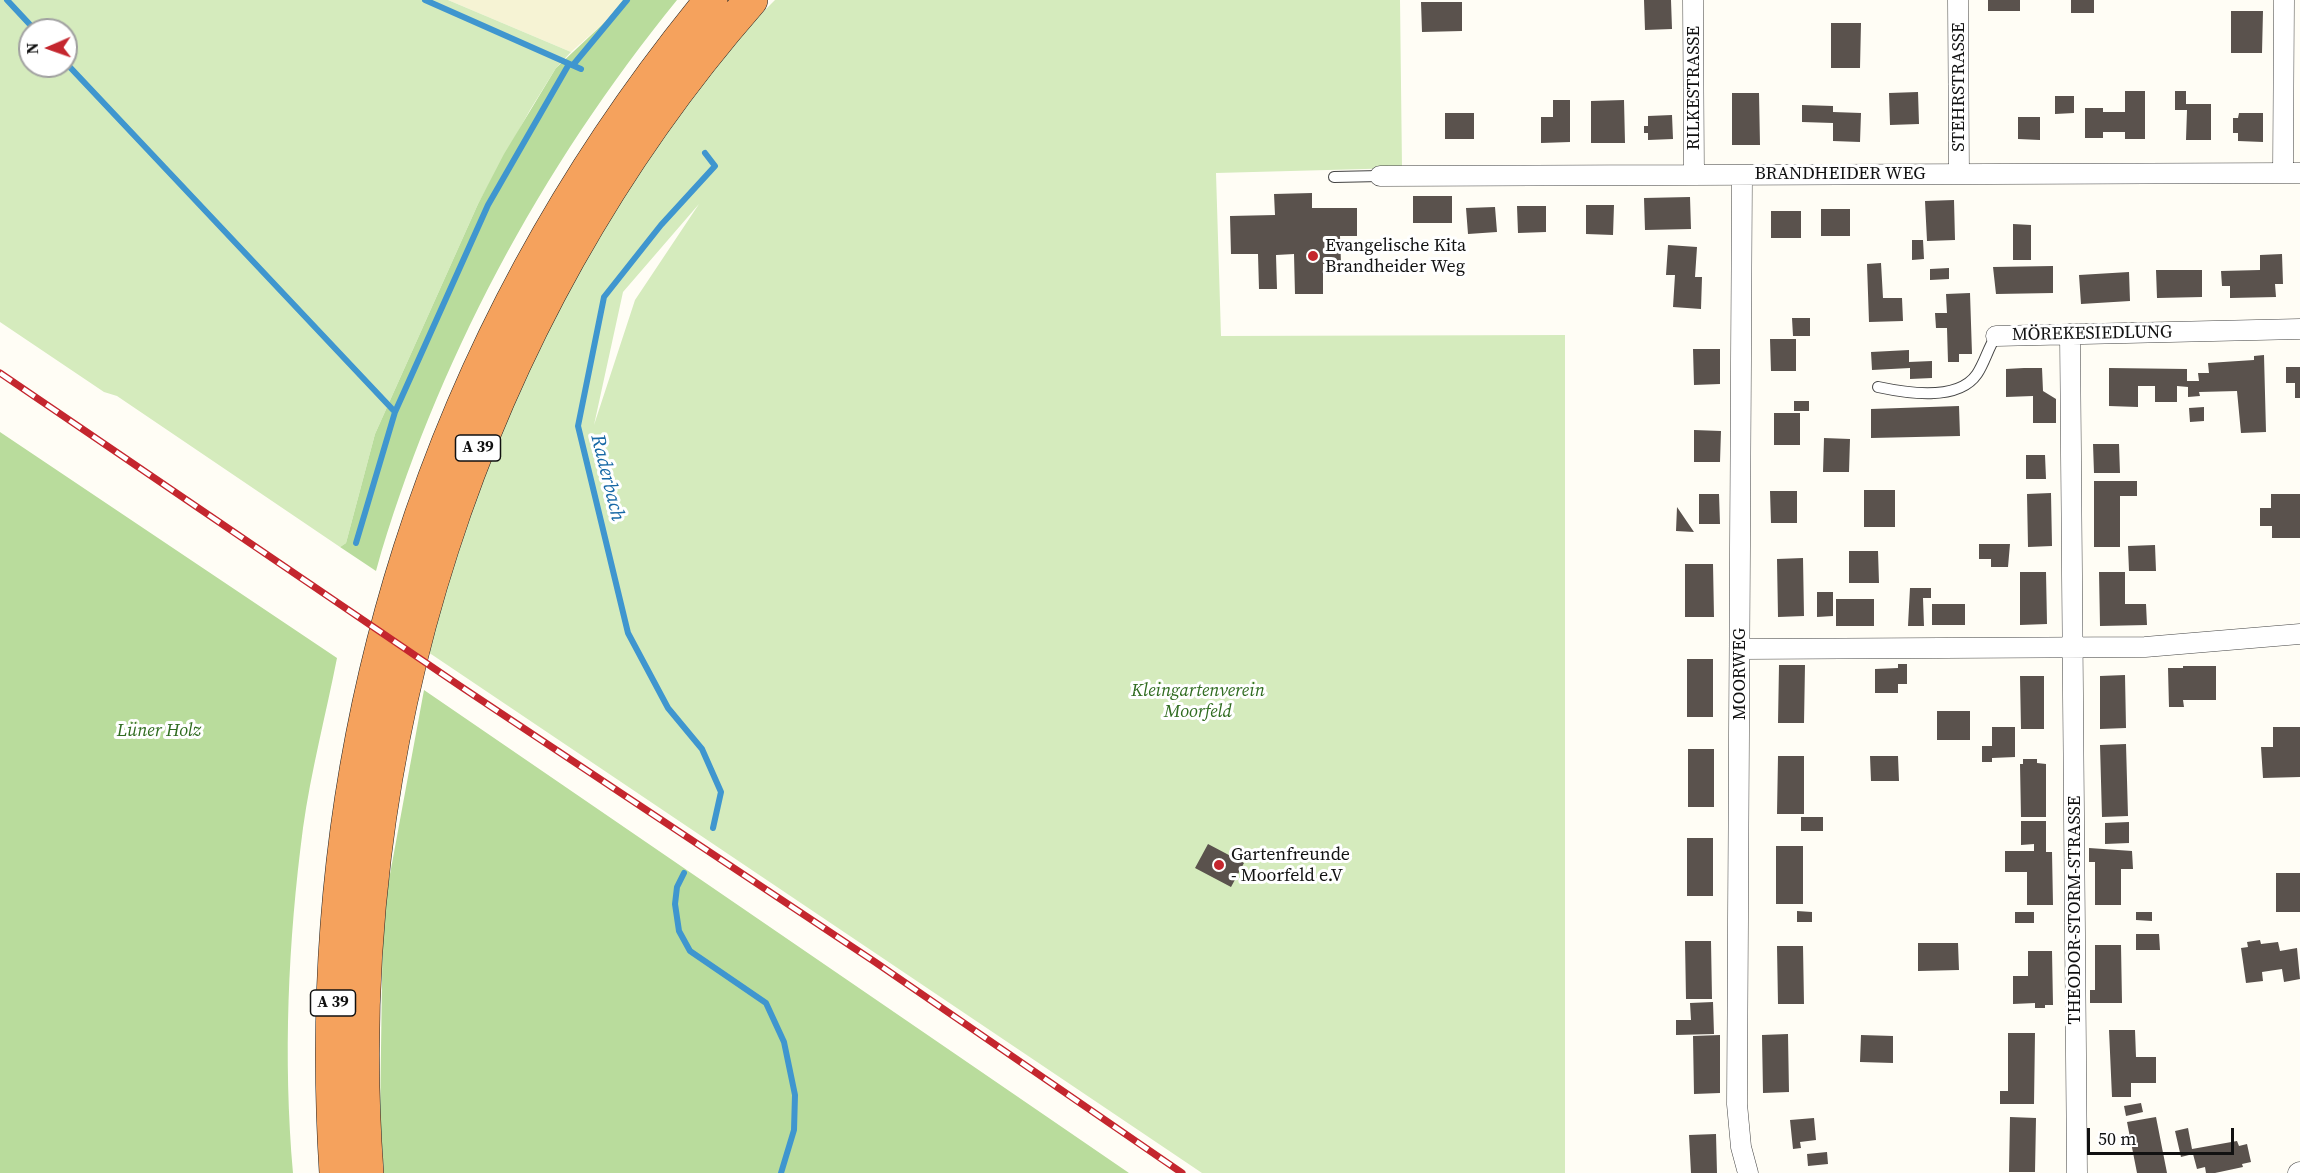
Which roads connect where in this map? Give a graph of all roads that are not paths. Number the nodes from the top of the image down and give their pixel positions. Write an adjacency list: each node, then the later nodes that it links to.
1 (711, 0): 19 (highway, A 39)
2 (751, 0): 20 (highway, A 39)
3 (1694, 0): 8 (street, RILKESTRASSE)
4 (1958, 0): 7 (street, STEHRSTRASSE)
5 (2284, 0): 6 (street)
6 (2292, 173): 7 (street, BRANDHEIDER WEG)
7 (1959, 174): 9 (street, BRANDHEIDER WEG)
8 (1694, 175): 9 (street, BRANDHEIDER WEG); 10 (street, BRANDHEIDER WEG)
9 (1742, 175): 18 (street, MOORWEG)
10 (1380, 176): 11 (lane)
11 (1334, 177)
12 (2300, 329): 13 (street, MÖREKESIEDLUNG)
13 (2070, 334): 14 (street, MÖREKESIEDLUNG); 17 (street, THEODOR-STORM-STRASSE)
14 (1996, 336): 15 (lane, MÖREKESIEDLUNG)
15 (1878, 387)
16 (2300, 634): 17 (street)
17 (2073, 648): 18 (street); 22 (street, THEODOR-STORM-STRASSE)
18 (1740, 649): 21 (street, MOORWEG)
19 (336, 1173)
20 (367, 1173)
21 (1748, 1173)
22 (2077, 1173)

